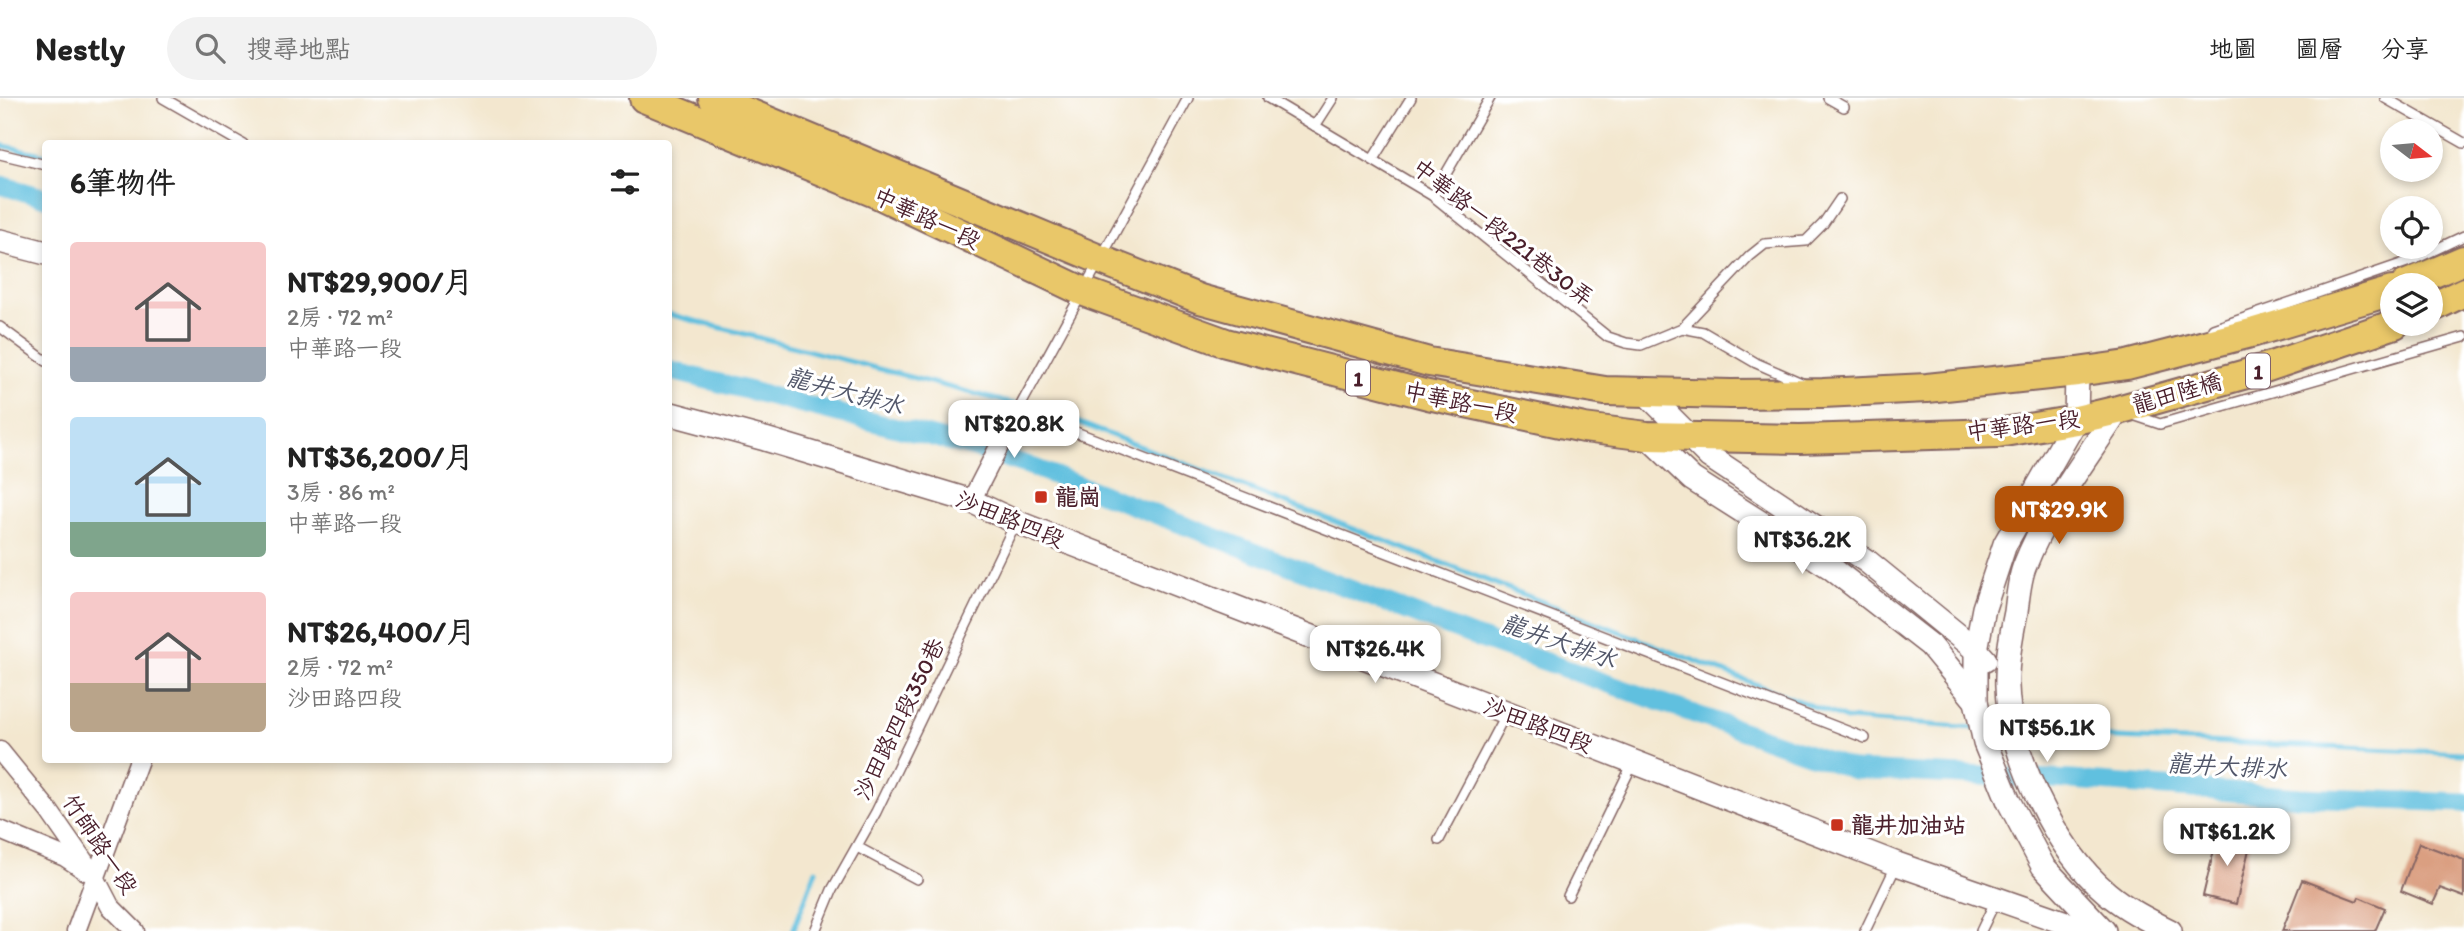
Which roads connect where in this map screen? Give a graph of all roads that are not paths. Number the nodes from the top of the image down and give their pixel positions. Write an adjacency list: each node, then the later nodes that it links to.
1 (163, 98): 13 (lane)
2 (644, 98): 26 (main road, 中華路一段 / 1)
3 (713, 98): 23 (main road, 中華路一段 / 1)
4 (1188, 98): 23 (lane)
5 (1268, 98): 12 (lane, 中華路一段221巷30弄)
6 (1333, 98): 12 (lane)
7 (1412, 98): 16 (lane)
8 (1490, 98): 18 (lane)
9 (1828, 98): 11 (lane)
10 (2385, 98): 14 (lane)
11 (1844, 107)
12 (1315, 126): 16 (lane, 中華路一段221巷30弄)
13 (236, 140)
14 (2464, 143)
15 (0, 154): 17 (lane)
16 (1373, 159): 18 (lane, 中華路一段221巷30弄)
17 (42, 164)
18 (1433, 196): 31 (lane, 中華路一段221巷30弄)
19 (1840, 199): 31 (lane)
20 (2464, 236): 33 (lane)
21 (0, 242): 22 (street)
22 (42, 252)
23 (1099, 259): 26 (lane); 40 (main road, 中華路一段 / 1)
24 (2464, 260): 25 (main road)
25 (2433, 273)
26 (1083, 291): 43 (lane); 45 (main road, 中華路一段 / 1)
27 (2464, 292): 29 (main road)
28 (2380, 295): 37 (main road, 龍田陸橋 / 1)
29 (2443, 302)
30 (0, 327): 36 (lane)
31 (1682, 328): 39 (lane)
32 (2380, 329): 41 (main road, 龍田陸橋 / 1)
33 (2203, 333)
34 (2464, 337): 41 (lane)
35 (2177, 342): 38 (lane)
36 (42, 357)
37 (2127, 365): 38 (main road, 中華路一段 / 1)
38 (2077, 372): 39 (main road, 中華路一段 / 1); 44 (street)
39 (1823, 393): 40 (main road, 中華路一段 / 1)
40 (1647, 394): 46 (street)
41 (2119, 410): 44 (main road, 中華路一段 / 1); 50 (street)
42 (672, 414): 47 (street, 沙田路四段)
43 (1015, 417): 47 (street); 53 (lane)
44 (2076, 420): 46 (main road, 中華路一段 / 1); 49 (street)
45 (1647, 436): 46 (main road, 中華路一段 / 1); 51 (street)
46 (1692, 437): 49 (street)
47 (971, 501): 48 (street, 沙田路四段)
48 (1016, 522): 52 (street, 沙田路四段); 59 (lane, 沙田路四段350巷)
49 (1976, 649): 50 (street); 51 (street)
50 (2007, 687): 65 (street)
51 (1976, 701): 72 (street)
52 (1507, 713): 55 (street, 沙田路四段); 58 (lane)
53 (1865, 738)
54 (0, 751): 61 (street, 竹師路一段)
55 (1633, 762): 60 (street, 沙田路四段); 63 (lane)
56 (138, 763): 61 (street)
57 (0, 830): 61 (street)
58 (1439, 840)
59 (856, 847): 62 (lane); 68 (lane, 沙田路四段350巷)
60 (1897, 864): 64 (street, 沙田路四段); 69 (lane)
61 (95, 877): 66 (street); 67 (street, 竹師路一段)
62 (917, 879)
63 (1568, 896)
64 (1996, 900): 70 (lane); 71 (street, 沙田路四段)
65 (2137, 915): 73 (street); 74 (street)
66 (76, 931)
67 (135, 931)
68 (815, 931)
69 (1866, 931)
70 (1981, 931)
71 (2089, 931)
72 (2104, 931)
73 (2118, 931)
74 (2171, 931)

